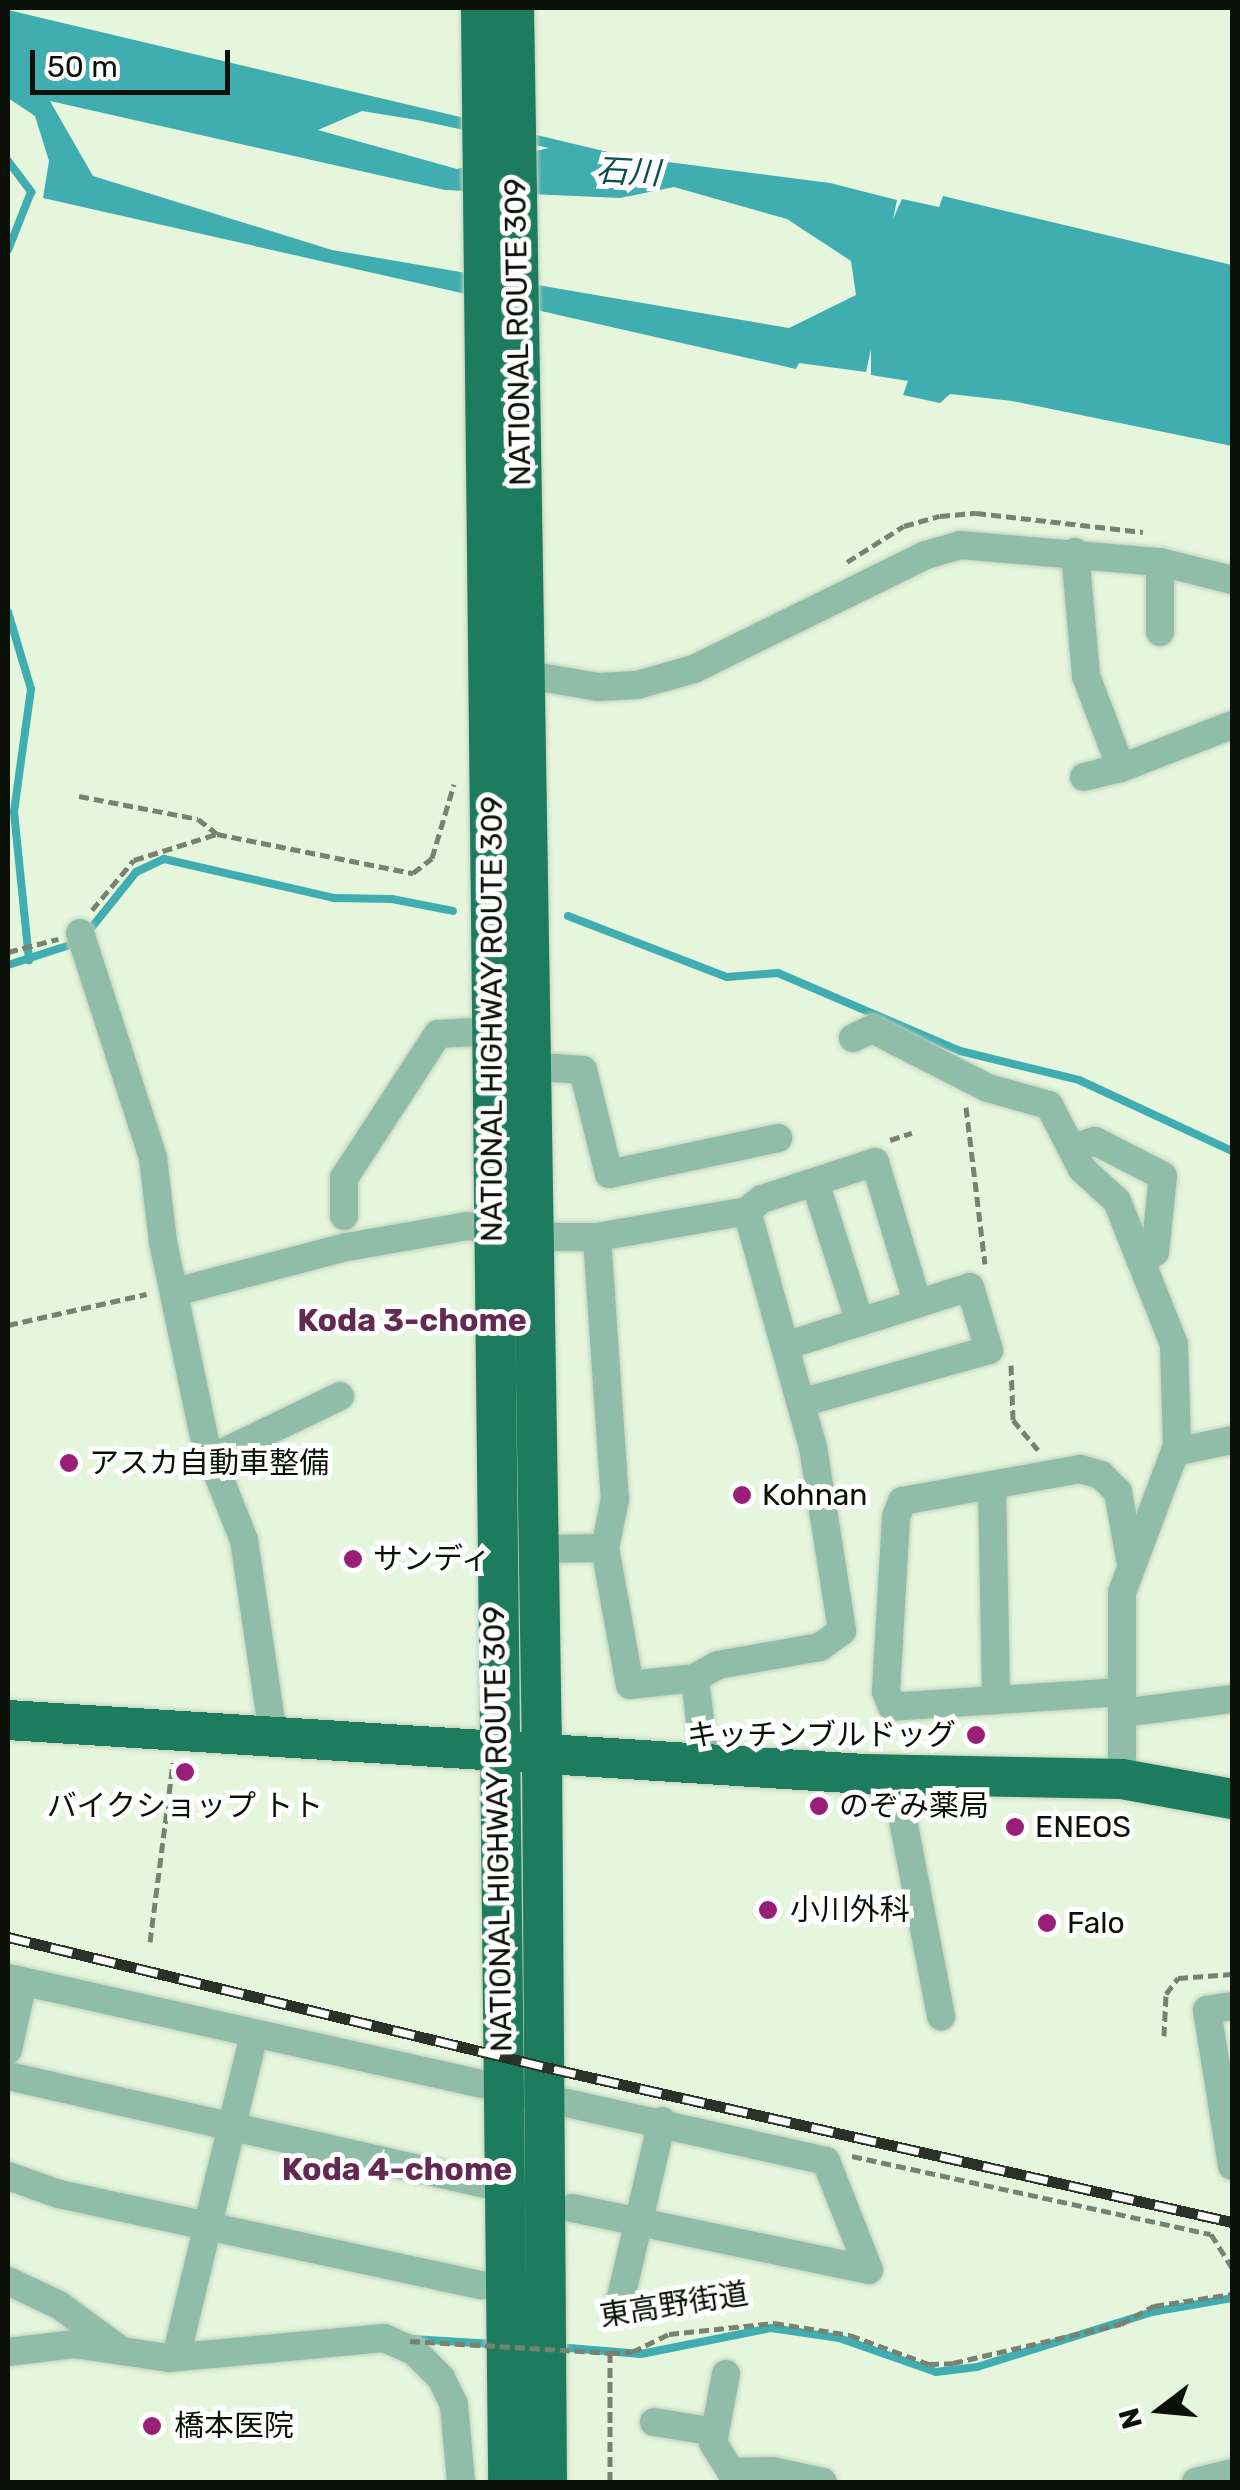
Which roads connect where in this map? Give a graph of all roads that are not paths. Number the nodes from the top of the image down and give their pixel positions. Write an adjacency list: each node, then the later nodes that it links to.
1 (481, 8): 7 (highway, NATIONAL ROUTE 309)
2 (514, 8): 7 (highway, NATIONAL ROUTE 309)
3 (1075, 552): 4 (street); 7 (street); 9 (street)
4 (1160, 562): 5 (street); 6 (street)
5 (1232, 580)
6 (1160, 632)
7 (511, 655): 12 (highway, NATIONAL HIGHWAY ROUTE 309); 14 (highway, NATIONAL HIGHWAY ROUTE 309)
8 (1232, 726): 9 (street)
9 (1122, 768): 10 (street)
10 (1084, 777)
11 (80, 932): 23 (street)
12 (494, 1032): 19 (street); 20 (highway, NATIONAL HIGHWAY ROUTE 309)
13 (853, 1038): 16 (street)
14 (527, 1066): 15 (street); 20 (highway, NATIONAL HIGHWAY ROUTE 309)
15 (778, 1138)
16 (1072, 1148): 22 (street); 22 (street)
17 (815, 1182): 18 (street); 24 (street); 25 (street)
18 (748, 1211): 21 (street); 26 (street)
19 (344, 1216)
20 (512, 1233): 21 (street); 23 (street); 34 (highway, NATIONAL HIGHWAY ROUTE 309); 42 (highway, NATIONAL HIGHWAY ROUTE 309)
21 (597, 1237): 33 (street)
22 (1141, 1261): 30 (street)
23 (175, 1290): 31 (street)
24 (918, 1304): 25 (street); 28 (street)
25 (860, 1322): 26 (street)
26 (785, 1346): 28 (street)
27 (340, 1396): 31 (street)
28 (801, 1403): 36 (street)
29 (1232, 1440): 30 (street)
30 (1174, 1452): 35 (street)
31 (212, 1458): 41 (street)
32 (992, 1485): 35 (street); 38 (street); 38 (street)
33 (606, 1548): 34 (street); 36 (street)
34 (539, 1549): 43 (highway, NATIONAL HIGHWAY ROUTE 309)
35 (1130, 1569): 39 (street)
36 (694, 1678): 44 (street)
37 (1232, 1698): 39 (street)
38 (996, 1699): 39 (street)
39 (1122, 1702): 46 (street)
40 (8, 1720): 41 (highway)
41 (273, 1733): 42 (highway)
42 (496, 1752): 43 (highway); 54 (highway, NATIONAL HIGHWAY ROUTE 309)
43 (542, 1753): 44 (highway); 55 (highway, NATIONAL HIGHWAY ROUTE 309)
44 (705, 1764): 45 (highway)
45 (894, 1774): 46 (highway); 50 (street)
46 (1122, 1779): 47 (highway)
47 (1232, 1799)
48 (15, 1980): 51 (street); 52 (street)
49 (1232, 2006): 58 (street)
50 (942, 2016)
51 (254, 2034): 54 (street); 57 (street)
52 (8, 2050)
53 (8, 2076): 57 (street)
54 (501, 2087): 55 (street); 60 (highway, NATIONAL HIGHWAY ROUTE 309)
55 (558, 2100): 56 (street); 61 (highway); 78 (highway, NATIONAL HIGHWAY ROUTE 309)
56 (662, 2121): 62 (street); 62 (street)
57 (232, 2127): 60 (street); 63 (street)
58 (1232, 2166)
59 (8, 2176): 63 (street)
60 (503, 2188): 65 (highway); 77 (highway, NATIONAL HIGHWAY ROUTE 309)
61 (572, 2208): 62 (street); 79 (highway)
62 (639, 2219): 66 (street)
63 (207, 2227): 65 (street); 69 (street)
64 (8, 2281): 67 (street)
65 (481, 2285): 76 (highway)
66 (619, 2306)
67 (120, 2350): 68 (street); 69 (street)
68 (8, 2352)
69 (176, 2357): 75 (street)
70 (726, 2374): 72 (street)
71 (654, 2422): 72 (street)
72 (714, 2432): 74 (street)
73 (1232, 2473): 81 (street)
74 (759, 2478): 80 (street)
75 (461, 2482)
76 (484, 2482)
77 (508, 2482)
78 (547, 2482)
79 (572, 2482)
80 (823, 2482)
81 (1196, 2482)

